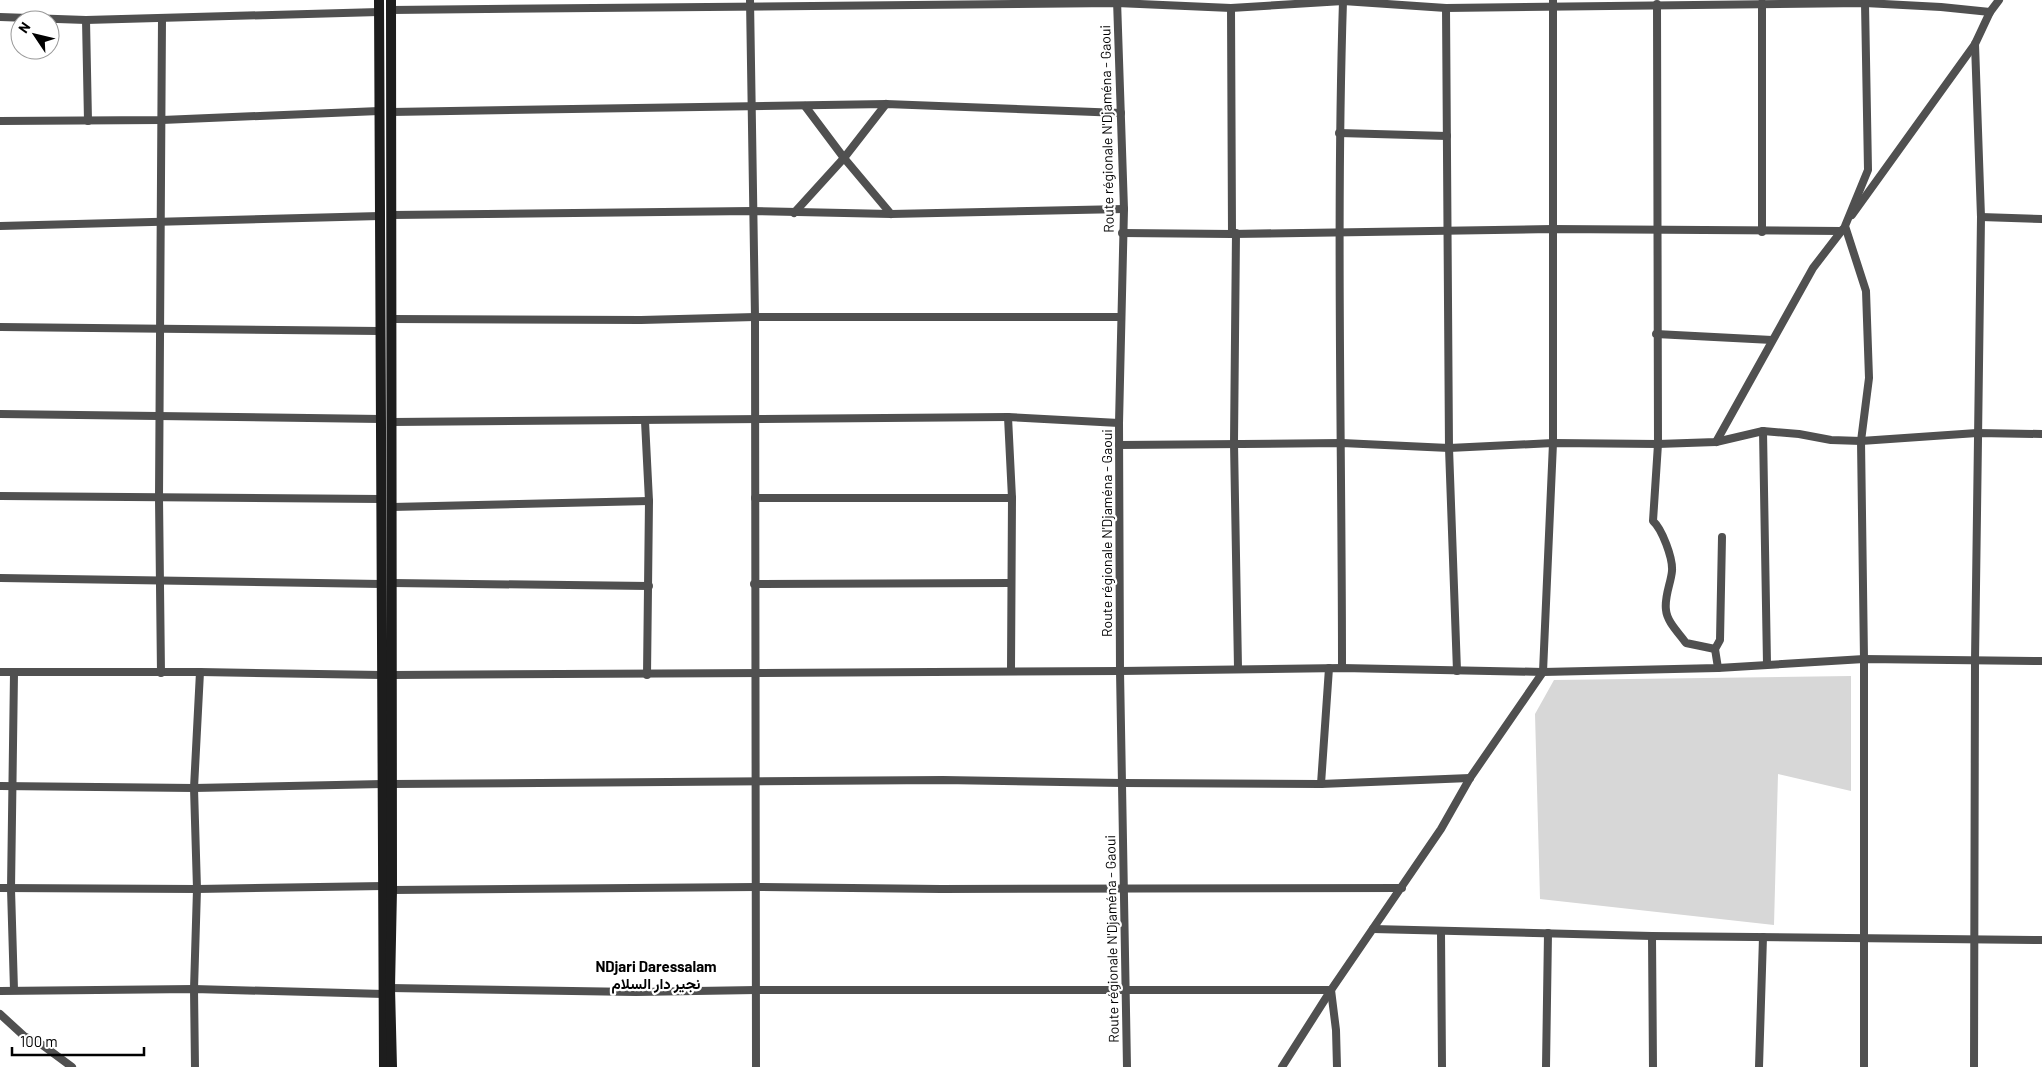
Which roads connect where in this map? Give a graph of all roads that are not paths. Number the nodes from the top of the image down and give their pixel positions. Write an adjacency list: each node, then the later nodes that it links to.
1 (379, 0): 13 (street)
2 (2000, 0): 14 (street)
3 (1343, 1): 11 (street); 12 (street); 28 (street)
4 (1117, 2): 5 (street); 11 (street); 24 (street, Route régionale N'Djaména - Gaoui)
5 (750, 3): 10 (street); 20 (street)
6 (1553, 3): 9 (street); 12 (street); 42 (street)
7 (1762, 3): 8 (street); 9 (street); 46 (street)
8 (1865, 3): 14 (street); 41 (street)
9 (1657, 4): 43 (street)
10 (391, 5): 23 (street)
11 (1231, 8): 48 (street)
12 (1446, 8): 29 (street)
13 (379, 12): 16 (street); 22 (street)
14 (1990, 12): 18 (street)
15 (0, 18): 17 (street)
16 (162, 18): 17 (street); 25 (street)
17 (86, 20): 27 (street)
18 (1975, 44): 37 (street); 41 (street)
19 (886, 104): 21 (street); 24 (street); 30 (street)
20 (751, 106): 21 (street); 23 (street); 32 (street)
21 (804, 106): 30 (street)
22 (379, 111): 25 (street); 36 (street)
23 (392, 112): 35 (street)
24 (1121, 113): 31 (street, Route régionale N'Djaména - Gaoui)
25 (162, 120): 27 (street); 39 (street)
26 (0, 121): 27 (street)
27 (88, 121)
28 (1339, 133): 29 (street); 44 (street)
29 (1447, 136): 45 (street)
30 (844, 158): 33 (street); 34 (street)
31 (1124, 209): 34 (street); 47 (street, Route régionale N'Djaména - Gaoui)
32 (752, 211): 33 (street); 35 (street); 49 (street)
33 (794, 213): 34 (street)
34 (891, 214)
35 (392, 215): 51 (street)
36 (380, 216): 39 (street); 54 (street)
37 (1981, 217): 38 (street); 66 (street)
38 (2042, 219)
39 (161, 221): 40 (street); 53 (street)
40 (0, 226)
41 (1843, 228): 46 (street); 56 (street); 68 (street)
42 (1552, 229): 43 (street); 45 (street); 72 (street)
43 (1657, 230): 46 (street); 55 (street)
44 (1339, 231): 45 (street); 48 (street); 71 (street)
45 (1448, 231): 75 (street)
46 (1762, 232)
47 (1122, 233): 48 (street); 50 (street, Route régionale N'Djaména - Gaoui)
48 (1234, 234): 70 (street)
49 (755, 317): 50 (street); 51 (street); 61 (street)
50 (1121, 317): 64 (street, Route régionale N'Djaména - Gaoui)
51 (392, 319): 63 (street)
52 (0, 327): 53 (street)
53 (160, 329): 54 (street); 58 (street)
54 (380, 331): 60 (street)
55 (1656, 334): 56 (street); 73 (street)
56 (1772, 340): 69 (street)
57 (0, 414): 58 (street)
58 (160, 416): 60 (street); 77 (street)
59 (1008, 417): 61 (street); 64 (street); 79 (street)
60 (381, 418): 80 (street)
61 (755, 419): 62 (street); 78 (street)
62 (645, 421): 63 (street); 81 (street)
63 (392, 422): 82 (street)
64 (1119, 424): 74 (street, Route régionale N'Djaména - Gaoui)
65 (1763, 431): 68 (street); 69 (street); 94 (street)
66 (1977, 433): 67 (street); 68 (street); 92 (street)
67 (2042, 434)
68 (1861, 441): 91 (street)
69 (1716, 442): 73 (street)
70 (1234, 443): 71 (street); 74 (street); 95 (street)
71 (1342, 443): 75 (street); 97 (street)
72 (1553, 443): 73 (street); 75 (street); 104 (street)
73 (1658, 444): 90 (street)
74 (1119, 445): 100 (street, Route régionale N'Djaména - Gaoui)
75 (1449, 448): 101 (street)
76 (0, 496): 77 (street)
77 (159, 498): 80 (street); 85 (street)
78 (755, 498): 79 (street); 88 (street)
79 (1012, 498): 86 (street)
80 (381, 499): 87 (street)
81 (649, 501): 82 (street); 89 (street)
82 (392, 507): 87 (street)
83 (1722, 537): 90 (street)
84 (0, 578): 85 (street)
85 (162, 580): 87 (street); 106 (street)
86 (1011, 583): 88 (street); 99 (street)
87 (387, 584): 89 (street); 108 (street)
88 (754, 584): 107 (street)
89 (649, 586): 109 (street)
90 (1716, 649): 98 (street)
91 (1864, 659): 92 (street); 94 (street); 130 (street)
92 (1975, 660): 93 (street); 131 (street)
93 (2042, 661)
94 (1767, 664): 98 (street)
95 (1238, 668): 96 (street); 100 (street)
96 (1328, 668): 97 (street); 114 (street)
97 (1342, 668): 101 (street)
98 (1718, 668): 104 (street)
99 (1011, 671): 100 (street); 107 (street)
100 (1120, 671): 112 (street, Route régionale N'Djaména - Gaoui)
101 (1457, 671): 104 (street)
102 (0, 672): 105 (street)
103 (200, 672): 106 (street); 108 (street); 117 (street)
104 (1543, 672): 110 (street)
105 (14, 673): 106 (street); 116 (street)
106 (161, 673)
107 (755, 673): 109 (street); 111 (street)
108 (387, 675): 109 (street); 113 (street)
109 (647, 675)
110 (1470, 778): 114 (street); 121 (street)
111 (755, 781): 112 (street); 113 (street); 118 (street)
112 (1122, 783): 114 (street); 123 (street, Route régionale N'Djaména - Gaoui)
113 (388, 784): 117 (street); 120 (street)
114 (1321, 784)
115 (0, 786): 116 (street)
116 (12, 786): 117 (street); 122 (street)
117 (194, 788): 124 (street)
118 (756, 887): 120 (street); 123 (street); 135 (street)
119 (0, 888): 122 (street)
120 (388, 888): 124 (street); 139 (street)
121 (1402, 888): 123 (street); 125 (street)
122 (11, 889): 124 (street); 134 (street)
123 (1124, 889): 136 (street, Route régionale N'Djaména - Gaoui)
124 (197, 890): 133 (street)
125 (1373, 930): 126 (street); 137 (street)
126 (1440, 932): 127 (street); 149 (street)
127 (1548, 933): 128 (street); 150 (street)
128 (1652, 936): 129 (street); 151 (street)
129 (1762, 937): 130 (street); 152 (street)
130 (1864, 938): 131 (street); 153 (street)
131 (1975, 940): 132 (street); 154 (street)
132 (2042, 940)
133 (194, 989): 134 (street); 139 (street); 142 (street)
134 (14, 990): 138 (street)
135 (756, 990): 136 (street); 139 (street); 145 (street)
136 (1126, 990): 137 (street); 146 (street, Route régionale N'Djaména - Gaoui)
137 (1331, 990): 147 (street); 148 (street)
138 (0, 991)
139 (387, 991): 143 (street); 144 (street)
140 (0, 1014): 141 (street)
141 (72, 1067)
142 (195, 1067)
143 (384, 1067)
144 (392, 1067)
145 (756, 1067)
146 (1127, 1067)
147 (1282, 1067)
148 (1337, 1067)
149 (1442, 1067)
150 (1546, 1067)
151 (1653, 1067)
152 (1759, 1067)
153 (1864, 1067)
154 (1974, 1067)

